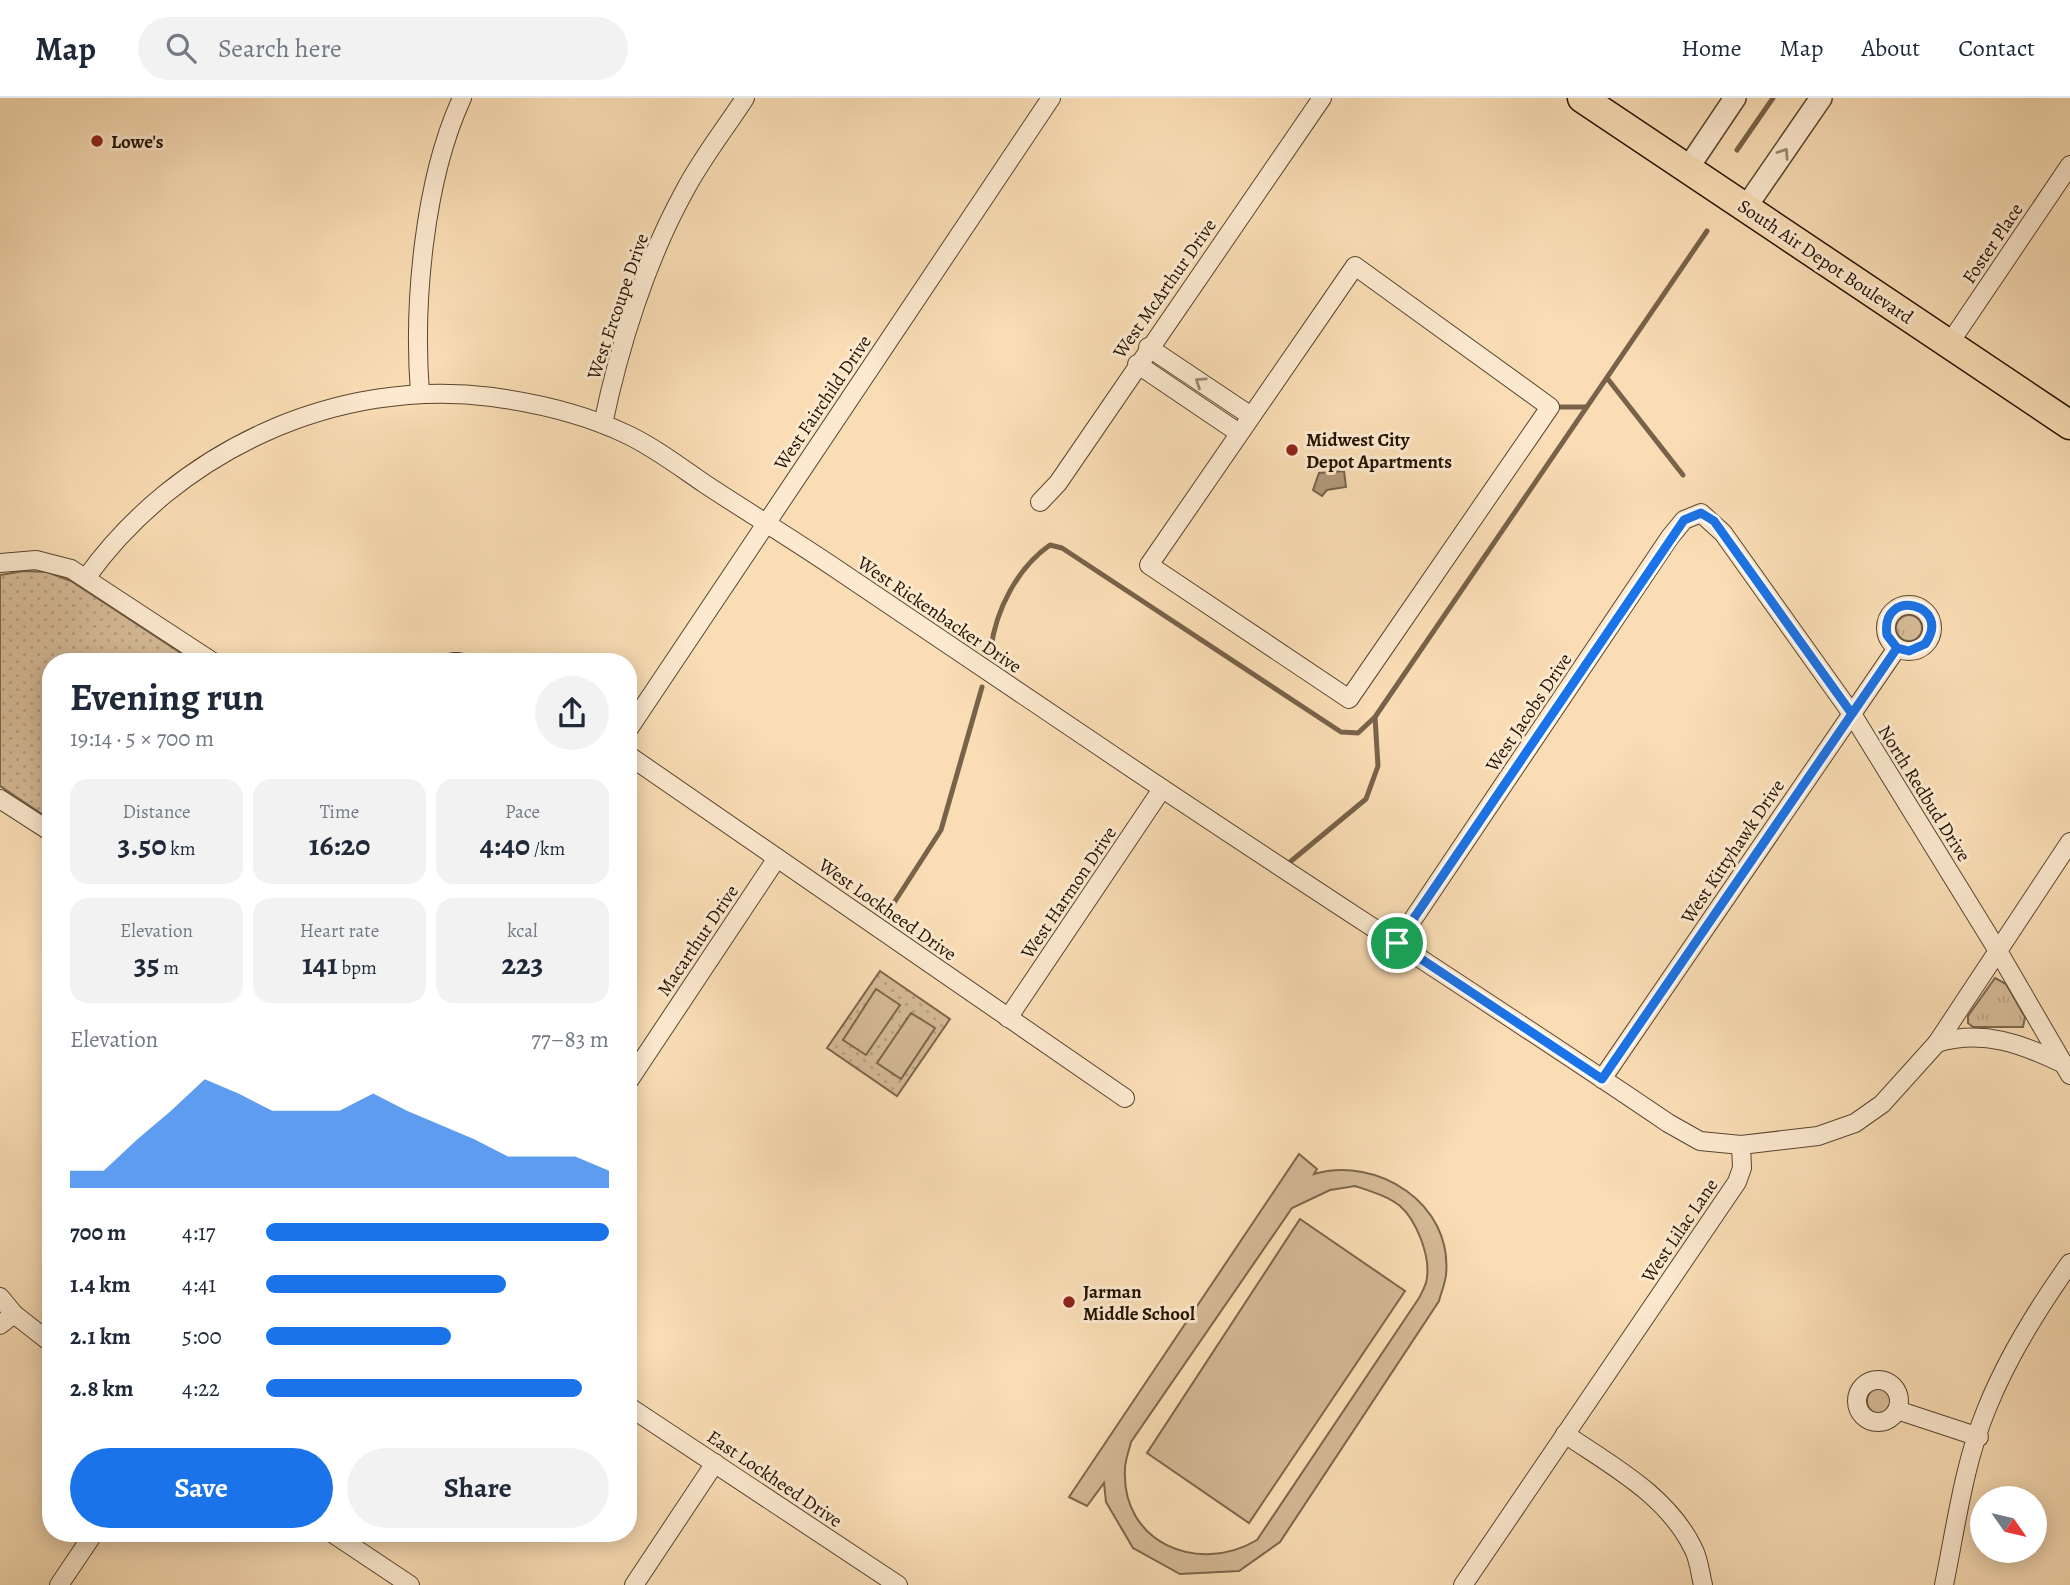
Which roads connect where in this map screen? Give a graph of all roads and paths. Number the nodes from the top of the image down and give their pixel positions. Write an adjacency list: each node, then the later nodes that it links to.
1 (462, 98): 14 (street)
2 (745, 98): 16 (street, West Ercoupe Drive)
3 (1051, 98): 21 (street, West Fairchild Drive)
4 (1322, 98): 12 (street, West McArthur Drive)
5 (1582, 98): 9 (main road, South Air Depot Boulevard)
6 (1735, 98): 9 (street)
7 (1821, 98): 10 (street, one-way to 7)
8 (2070, 165): 11 (street, Foster Place)
9 (1688, 168): 10 (main road, South Air Depot Boulevard)
10 (1746, 207): 11 (main road, South Air Depot Boulevard)
11 (1949, 344): 17 (main road, South Air Depot Boulevard)
12 (1148, 347): 13 (street, West McArthur Drive); 15 (street, one-way to 12)
13 (1137, 364): 18 (street); 19 (street, West McArthur Drive)
14 (420, 393): 16 (street, West Rickenbacker Drive); 23 (street, West Rickenbacker Drive)
15 (1251, 416): 18 (street); 18 (street)
16 (603, 424): 21 (street, West Rickenbacker Drive)
17 (2070, 425)
18 (1239, 433)
19 (1040, 502)
20 (1701, 513): 26 (street, North Redbud Drive); 34 (street, West Jacobs Drive)
21 (767, 522): 27 (street, West Fairchild Drive); 29 (street, West Rickenbacker Drive)
22 (0, 563): 23 (street)
23 (86, 578): 25 (street)
24 (1897, 648): 26 (street, West Kittyhawk Drive)
25 (199, 653)
26 (1852, 714): 35 (street, North Redbud Drive); 40 (street, West Kittyhawk Drive)
27 (637, 717)
28 (637, 761): 33 (street, West Lockheed Drive)
29 (1162, 789): 34 (street, West Rickenbacker Drive); 36 (street, West Harmon Drive)
30 (0, 799): 31 (street)
31 (42, 826)
32 (2070, 842): 35 (street)
33 (777, 858): 36 (street, West Lockheed Drive); 38 (street, Macarthur Drive)
34 (1397, 943): 40 (street, West Rickenbacker Drive)
35 (1998, 951): 37 (street); 39 (street, North Redbud Drive)
36 (1008, 1018): 41 (street, West Lockheed Drive)
37 (1937, 1043): 39 (street); 42 (street)
38 (637, 1068)
39 (2067, 1069)
40 (1602, 1079): 42 (street, West Rickenbacker Drive)
41 (1125, 1098)
42 (1741, 1146): 49 (street, West Lilac Lane)
43 (2070, 1263): 50 (street)
44 (0, 1297): 45 (street)
45 (7, 1319): 46 (street)
46 (42, 1338)
47 (1897, 1409): 50 (street)
48 (637, 1412): 51 (street, East Lockheed Drive)
49 (1565, 1434): 58 (street, West Lilac Lane); 59 (street)
50 (1979, 1437): 60 (street)
51 (715, 1462): 56 (street); 57 (street, East Lockheed Drive)
52 (88, 1542): 54 (street)
53 (346, 1542): 55 (street)
54 (59, 1585)
55 (410, 1585)
56 (634, 1585)
57 (898, 1585)
58 (1463, 1585)
59 (1703, 1585)
60 (1944, 1585)

